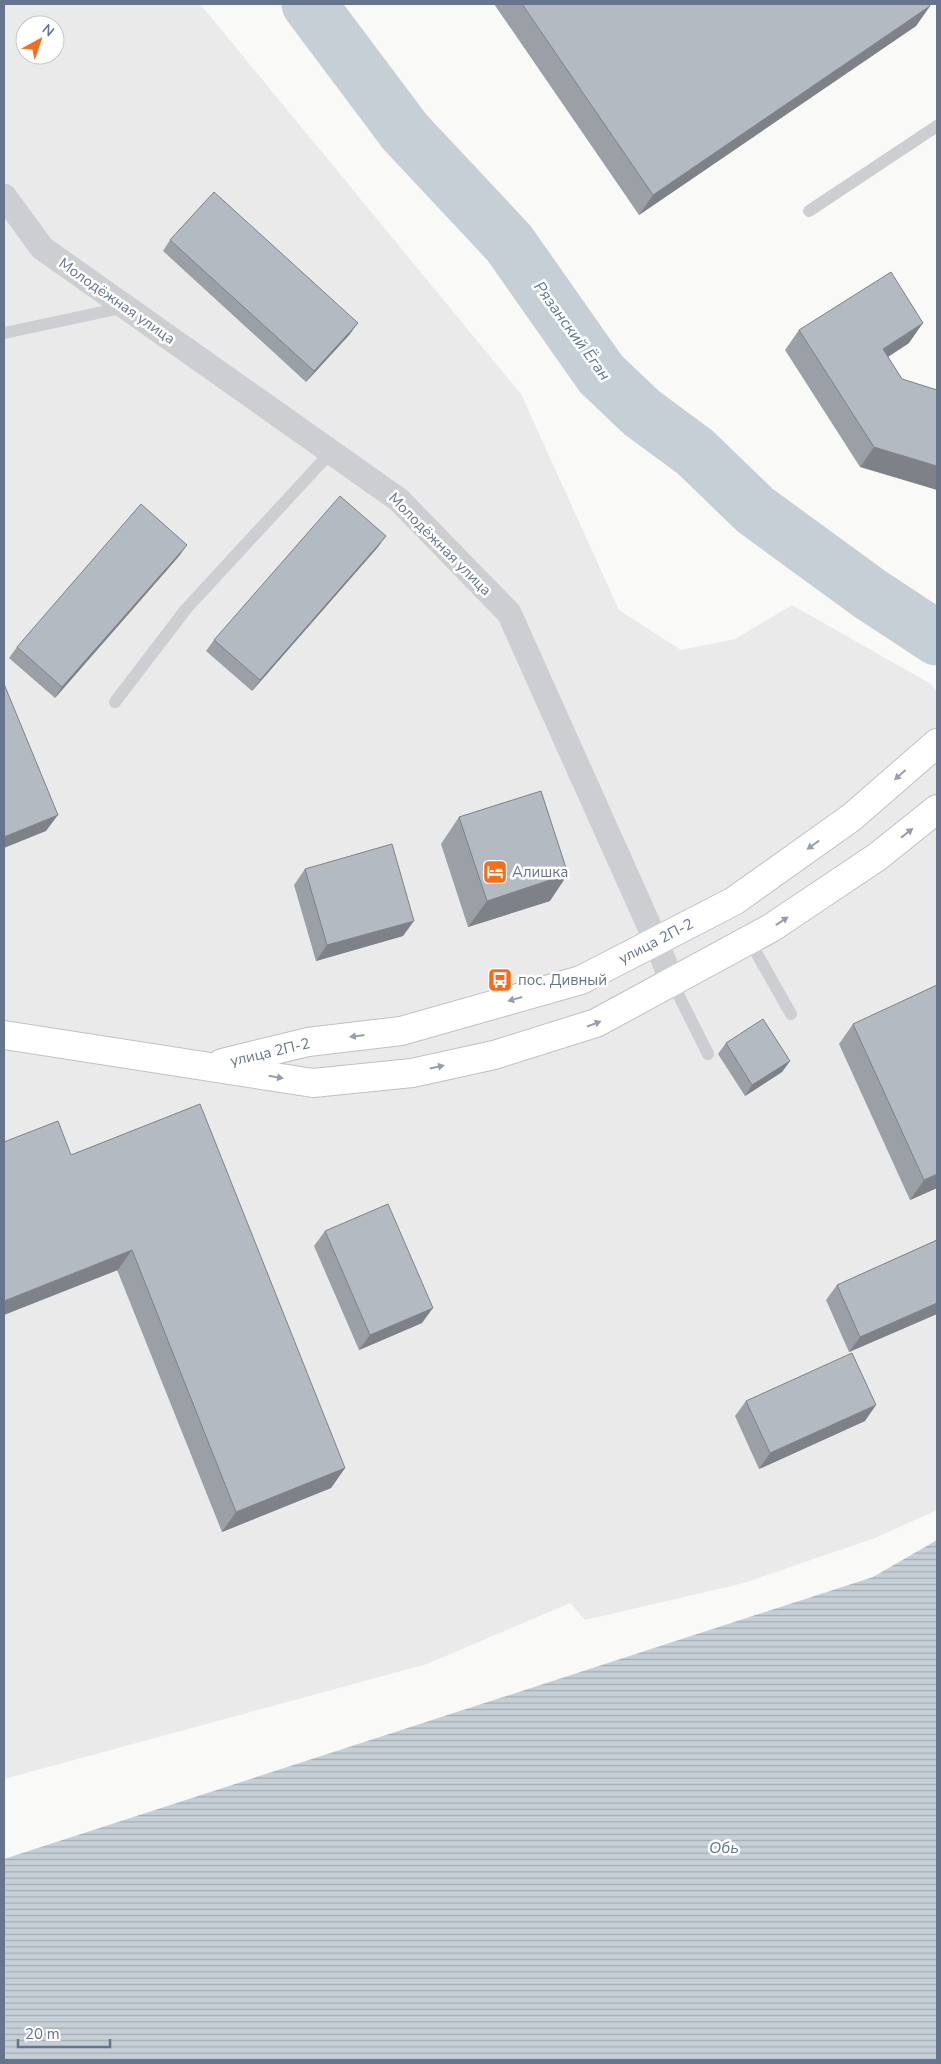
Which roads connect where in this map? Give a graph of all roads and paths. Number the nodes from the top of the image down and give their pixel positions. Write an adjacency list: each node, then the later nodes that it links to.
1 (937, 126): 3 (lane)
2 (4, 196): 4 (street, Молодёжная улица)
3 (809, 211)
4 (126, 307): 5 (lane); 6 (street, Молодёжная улица)
5 (4, 333)
6 (330, 452): 7 (lane); 11 (street, Молодёжная улица)
7 (115, 702)
8 (937, 744): 11 (main road, улица 2П-2, one-way to 11)
9 (937, 809): 10 (main road, улица 2П-2, one-way to 9)
10 (749, 940): 12 (main road, улица 2П-2); 13 (lane)
11 (656, 941): 12 (street, Молодёжная улица); 16 (main road, улица 2П-2, one-way to 16)
12 (672, 982): 15 (lane); 16 (main road, улица 2П-2, one-way to 12)
13 (791, 1014)
14 (4, 1035): 16 (main road, улица 2П-2)
15 (708, 1054)
16 (211, 1066)

